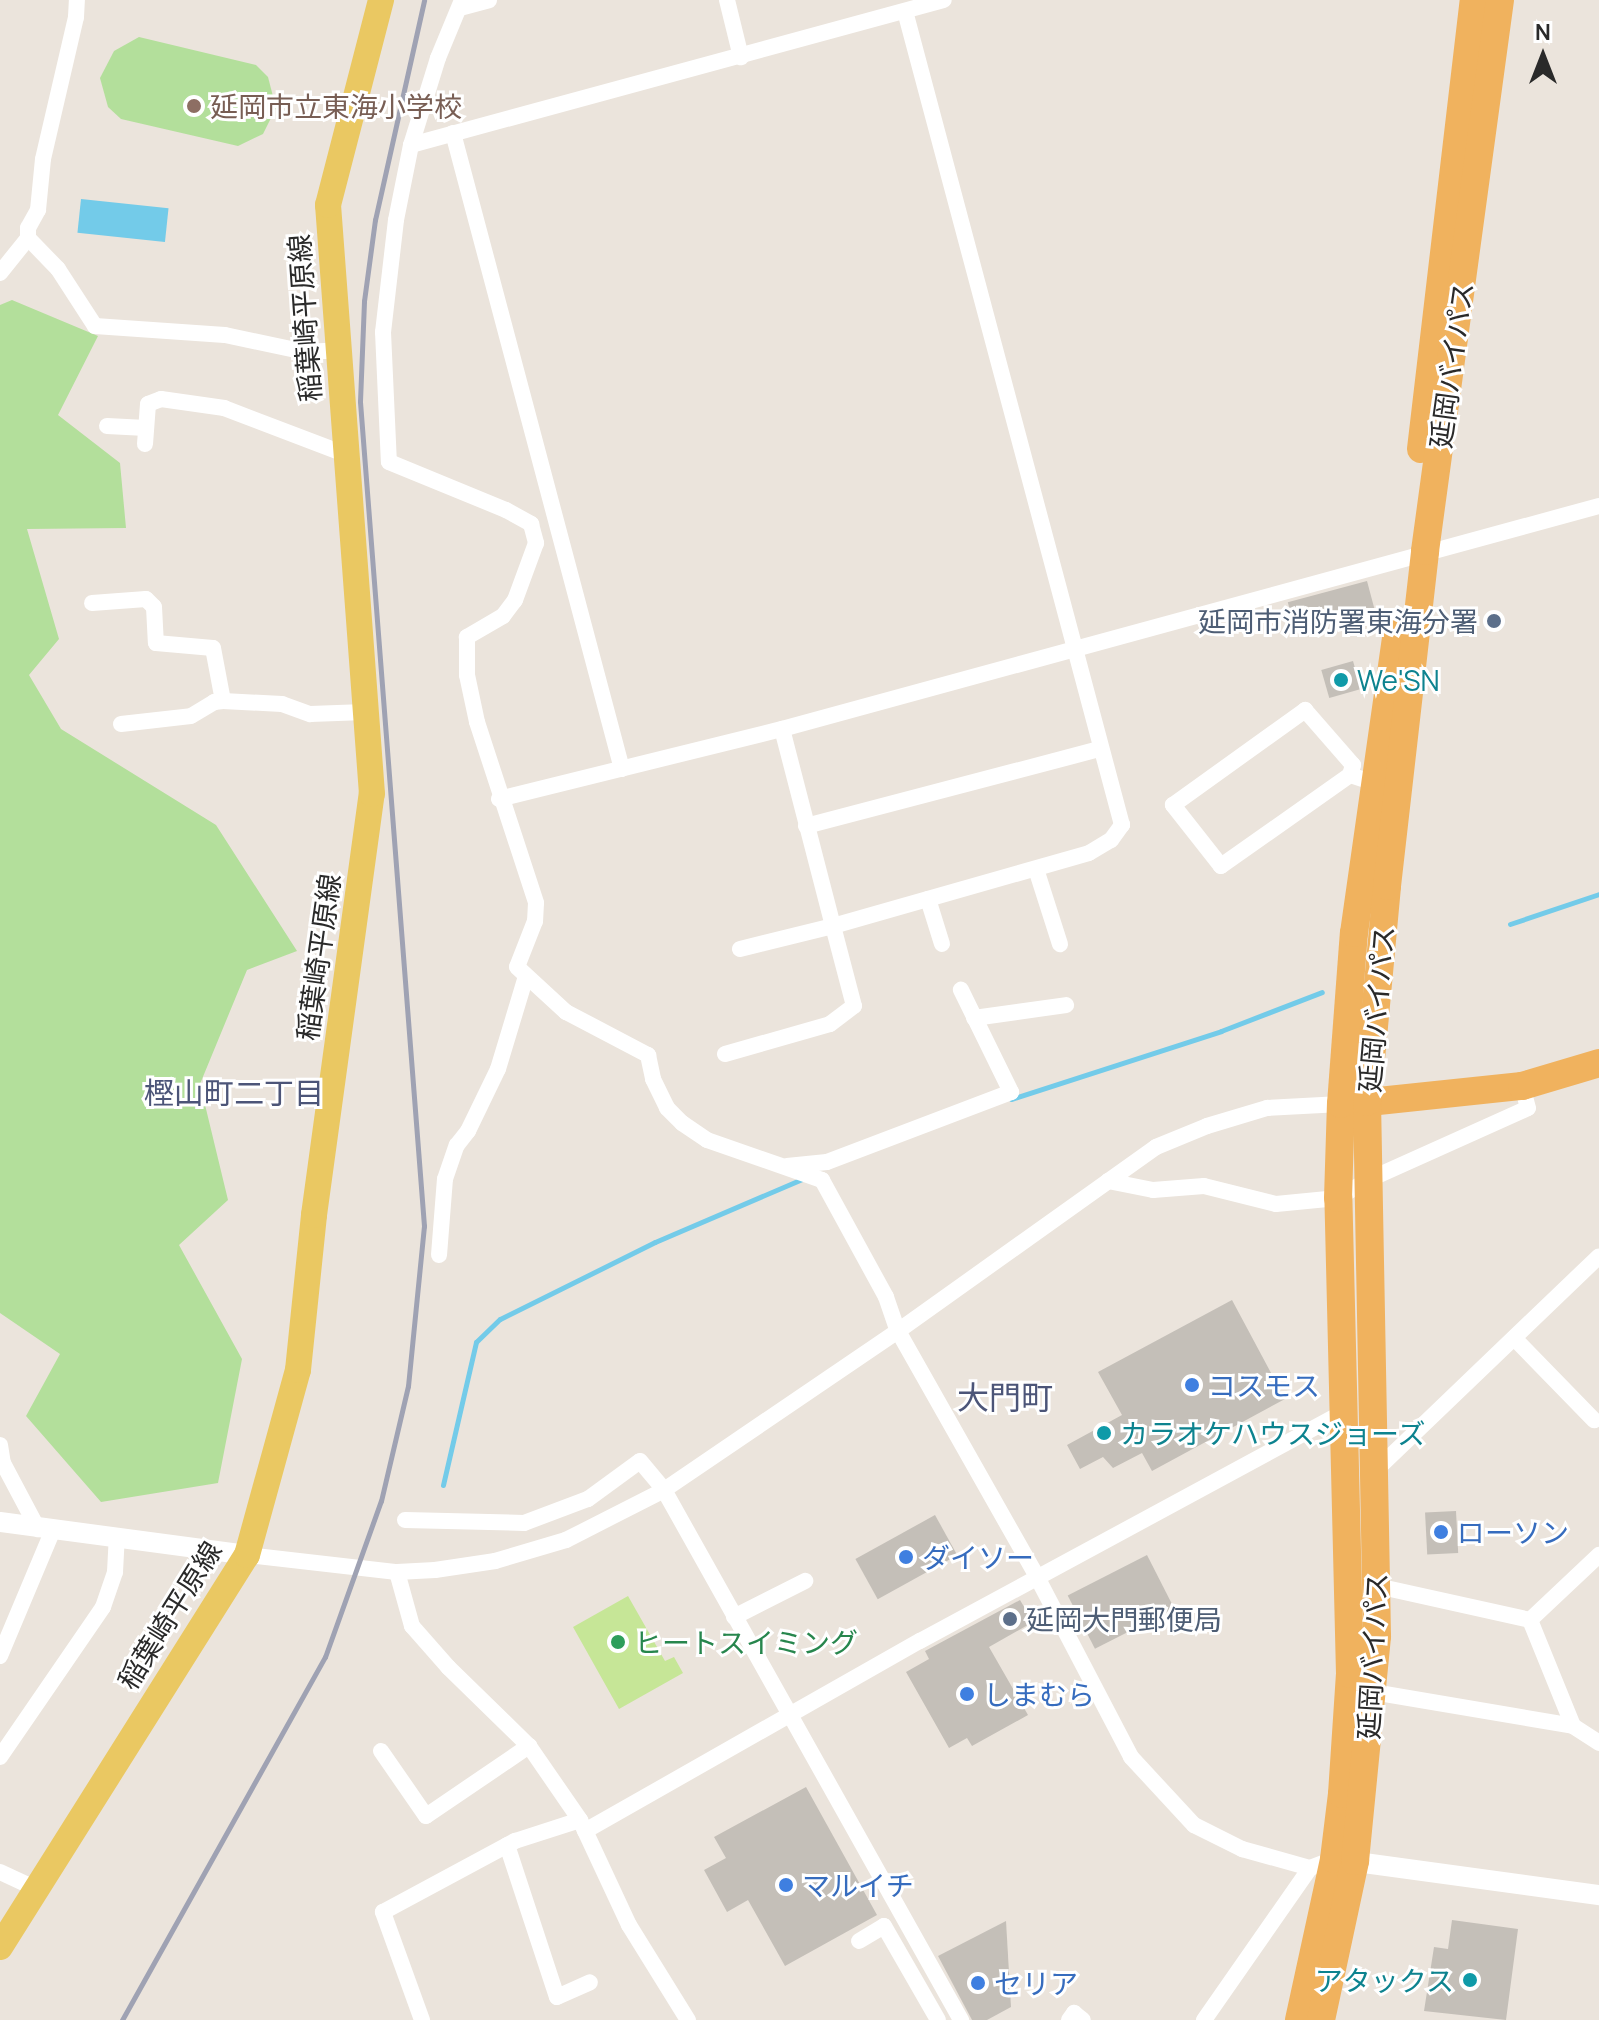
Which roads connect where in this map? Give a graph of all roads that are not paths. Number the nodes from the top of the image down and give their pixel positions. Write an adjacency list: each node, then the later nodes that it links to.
1 (77, 0): 13 (street)
2 (381, 0): 15 (main road, 稲葉崎平原線)
3 (489, 0): 8 (street)
4 (727, 0): 10 (street)
5 (944, 0): 9 (street)
6 (1474, 0): 19 (highway, 延岡バイパス)
7 (1500, 0): 19 (highway, 延岡バイパス)
8 (461, 4): 12 (street)
9 (905, 11): 10 (street); 21 (street)
10 (741, 57): 11 (street)
11 (453, 133): 12 (street); 27 (street)
12 (411, 145): 29 (street)
13 (28, 238): 14 (street); 15 (street)
14 (0, 273)
15 (339, 350): 17 (main road, 稲葉崎平原線)
16 (107, 426): 17 (street)
17 (347, 455): 23 (main road, 稲葉崎平原線)
18 (1599, 506): 19 (street)
19 (1416, 554): 21 (street); 28 (highway, 延岡バイパス); 44 (highway, 延岡バイパス)
20 (92, 603): 22 (street)
21 (1075, 650): 25 (street); 26 (street)
22 (223, 701): 23 (street); 24 (street)
23 (365, 712): 62 (main road, 稲葉崎平原線)
24 (121, 724)
25 (782, 729): 27 (street); 30 (street)
26 (1099, 749): 30 (street); 31 (street)
27 (622, 769): 29 (street)
28 (1363, 779): 28 (street); 44 (highway, 延岡バイパス)
29 (499, 799): 37 (street)
30 (806, 826): 33 (street)
31 (1036, 869): 32 (street); 35 (street)
32 (928, 899): 33 (street); 34 (street)
33 (833, 926): 36 (street); 41 (street)
34 (942, 944)
35 (1060, 944)
36 (740, 949)
37 (526, 976): 45 (street); 49 (street)
38 (961, 990): 40 (street)
39 (1066, 1005): 40 (street)
40 (974, 1018): 45 (street)
41 (725, 1054)
42 (1599, 1063): 43 (highway)
43 (1522, 1086): 44 (highway); 46 (street)
44 (1354, 1103): 46 (highway, 延岡バイパス); 47 (street); 48 (highway, 延岡バイパス)
45 (788, 1169): 51 (street)
46 (1368, 1180): 48 (street); 56 (highway, 延岡バイパス)
47 (1108, 1181): 48 (street); 51 (street)
48 (1338, 1198): 53 (highway, 延岡バイパス)
49 (439, 1255)
50 (1599, 1256): 52 (street)
51 (898, 1331): 57 (street); 65 (street)
52 (1514, 1338): 54 (street); 56 (street)
53 (1345, 1411): 65 (street); 80 (highway, 延岡バイパス)
54 (1594, 1420)
55 (0, 1445): 60 (street)
56 (1375, 1471): 67 (highway, 延岡バイパス)
57 (664, 1490): 58 (street); 64 (street); 68 (street)
58 (405, 1520)
59 (0, 1522): 60 (street)
60 (46, 1529): 61 (street); 70 (street)
61 (117, 1538): 62 (street); 77 (street)
62 (247, 1555): 64 (street); 82 (main road, 稲葉崎平原線)
63 (1599, 1555): 69 (street)
64 (397, 1572): 75 (street)
65 (1037, 1577): 72 (street); 80 (street)
66 (805, 1581): 68 (street)
67 (1377, 1586): 69 (street); 71 (highway, 延岡バイパス)
68 (734, 1617): 72 (street)
69 (1530, 1620): 73 (street)
70 (0, 1656)
71 (1373, 1692): 73 (street); 80 (highway, 延岡バイパス)
72 (789, 1715): 78 (street); 90 (street)
73 (1573, 1726): 74 (street)
74 (1599, 1743)
75 (529, 1746): 76 (street); 78 (street)
76 (381, 1751)
77 (0, 1757)
78 (582, 1826): 79 (street); 88 (street)
79 (507, 1845): 86 (street); 87 (street)
80 (1333, 1863): 83 (street); 93 (street); 94 (highway, 延岡バイパス); 95 (highway, 延岡バイパス)
81 (0, 1872): 82 (street)
82 (40, 1880): 85 (main road, 稲葉崎平原線)
83 (1599, 1895)
84 (859, 1941): 89 (street)
85 (0, 1947)
86 (590, 1982)
87 (422, 2020)
88 (688, 2020)
89 (938, 2020)
90 (961, 2020)
91 (1069, 2020): 92 (street)
92 (1083, 2020)
93 (1204, 2020)
94 (1299, 2020)
95 (1321, 2020)

